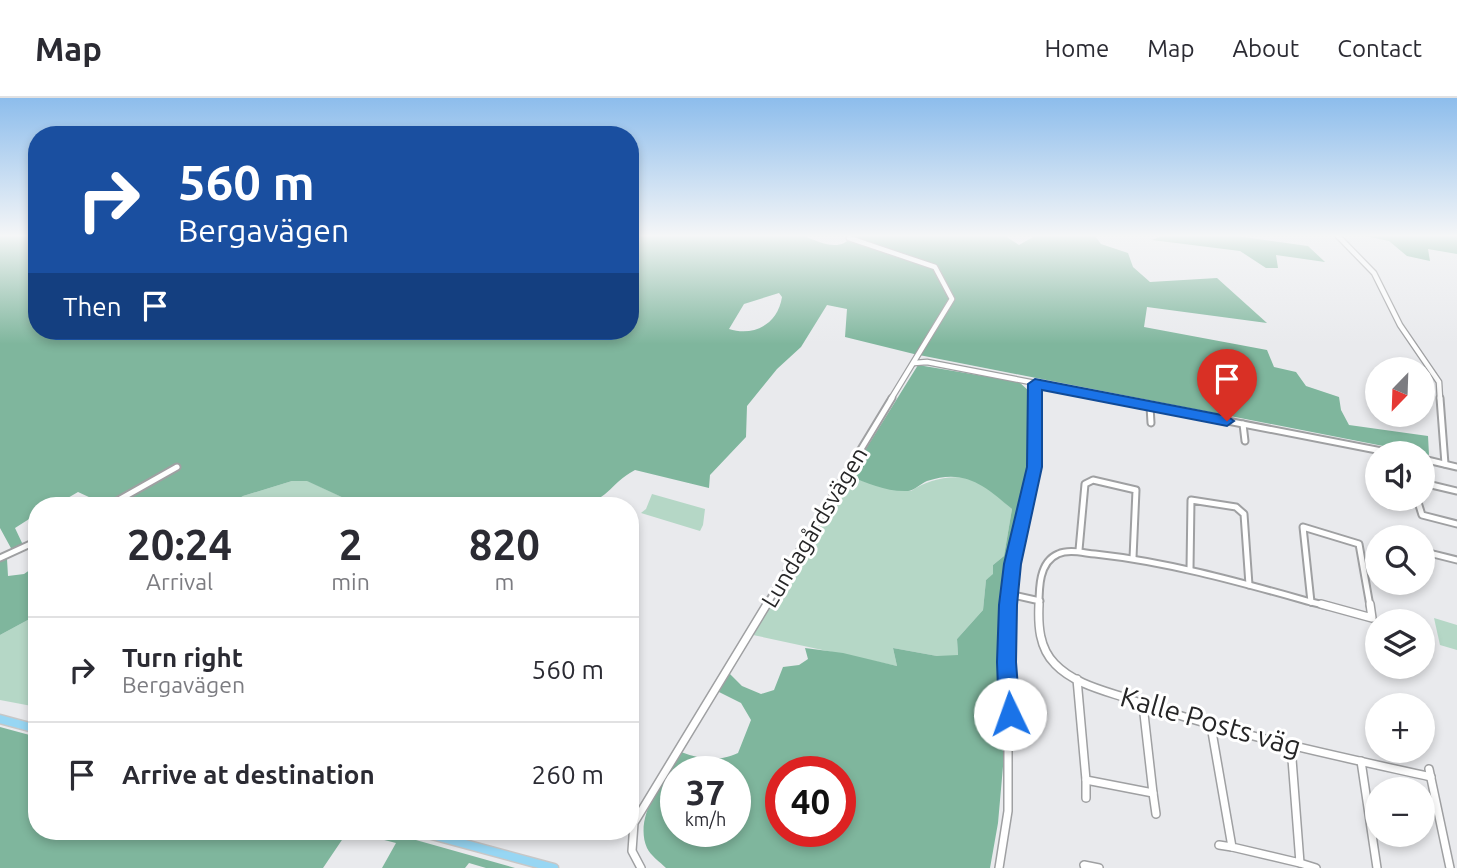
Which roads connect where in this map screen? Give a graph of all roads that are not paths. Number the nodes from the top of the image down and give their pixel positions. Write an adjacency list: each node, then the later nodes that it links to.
1 (936, 272): 3 (street, Lundagårdsvägen)
2 (1373, 272): 11 (street)
3 (914, 363): 4 (street); 45 (street, Lundagårdsvägen)
4 (1035, 384): 5 (street); 31 (street)
5 (1150, 406): 6 (street); 7 (street)
6 (1151, 423)
7 (1242, 424): 8 (street); 9 (street)
8 (1245, 441)
9 (1365, 448)
10 (1435, 462): 11 (street)
11 (1445, 464): 13 (street)
12 (177, 467): 18 (street)
13 (1457, 467)
14 (1084, 474): 15 (street)
15 (1089, 480): 24 (street); 27 (street)
16 (1435, 486): 17 (street)
17 (1457, 491)
18 (124, 497)
19 (1421, 511): 21 (street)
20 (1414, 514): 21 (street)
21 (1422, 515): 22 (street)
22 (1457, 524)
23 (28, 545): 26 (street)
24 (1079, 550): 27 (street, Kalle Posts väg); 32 (street, Kalle Posts väg)
25 (1435, 554): 28 (street)
26 (0, 558)
27 (1133, 558): 29 (street, Kalle Posts väg)
28 (1457, 560)
29 (1190, 569): 30 (street, Kalle Posts väg); 30 (street)
30 (1249, 585): 33 (street, Kalle Posts väg)
31 (1009, 594): 32 (street); 53 (street)
32 (1040, 601): 34 (street, Kalle Posts väg)
33 (1311, 602): 33 (street, Kalle Posts väg)
34 (1077, 679): 35 (street, Kalle Posts väg); 41 (street)
35 (1143, 705): 37 (street, Kalle Posts väg); 42 (street)
36 (0, 719): 38 (main road)
37 (1210, 726): 39 (street, Kalle Posts väg); 49 (street)
38 (28, 727)
39 (1291, 746): 40 (street, Kalle Posts väg); 50 (street)
40 (1361, 761): 57 (street); 58 (street, Kalle Posts väg)
41 (1086, 780): 42 (street); 43 (street)
42 (1153, 793): 44 (street)
43 (1086, 798)
44 (1156, 814)
45 (639, 815)
46 (450, 840): 51 (main road)
47 (633, 840): 52 (street, Lundagårdsvägen)
48 (1219, 845): 49 (street)
49 (1232, 847): 50 (street)
50 (1300, 863): 56 (street)
51 (554, 868)
52 (641, 868)
53 (999, 868)
54 (1084, 868): 55 (street)
55 (1099, 868)
56 (1316, 868)
57 (1377, 868)
58 (1450, 868)

